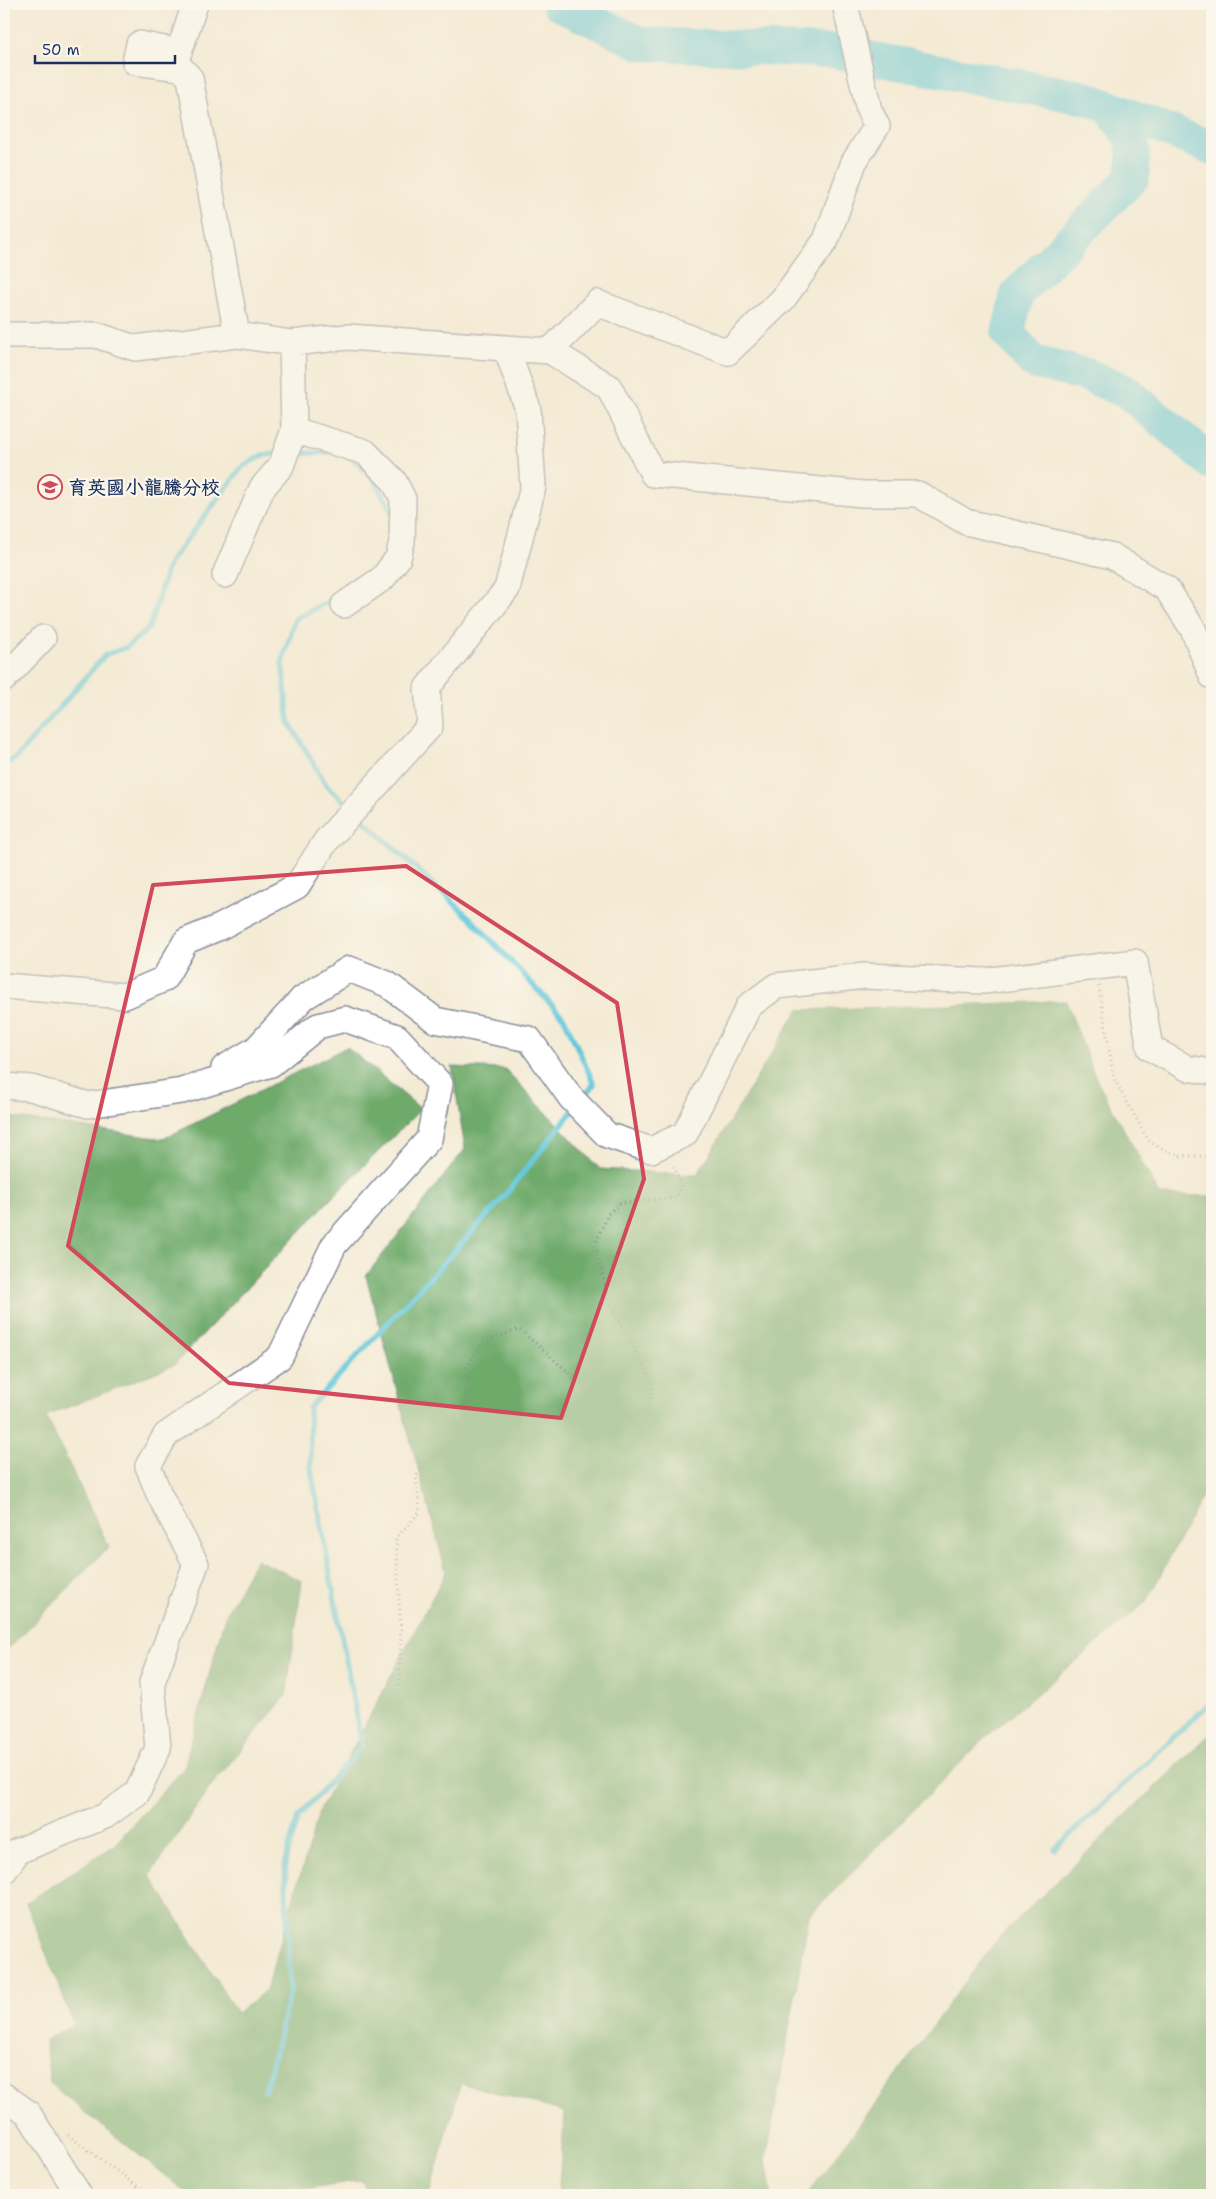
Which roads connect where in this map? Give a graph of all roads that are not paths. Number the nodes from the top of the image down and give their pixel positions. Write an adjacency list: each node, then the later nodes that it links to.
1 (195, 4): 4 (street)
2 (846, 7): 7 (street)
3 (4, 335): 4 (street)
4 (237, 335): 5 (street)
5 (292, 342): 6 (street); 8 (street)
6 (506, 348): 7 (street); 14 (street)
7 (550, 351): 12 (street)
8 (294, 430): 9 (street); 10 (street)
9 (225, 574)
10 (344, 605)
11 (43, 638): 13 (street)
12 (1212, 676)
13 (4, 680)
14 (4, 986)
15 (1212, 1072): 17 (street)
16 (4, 1086): 17 (street)
17 (182, 1091): 18 (street)
18 (4, 1871)
19 (4, 2096): 20 (street)
20 (79, 2195)

